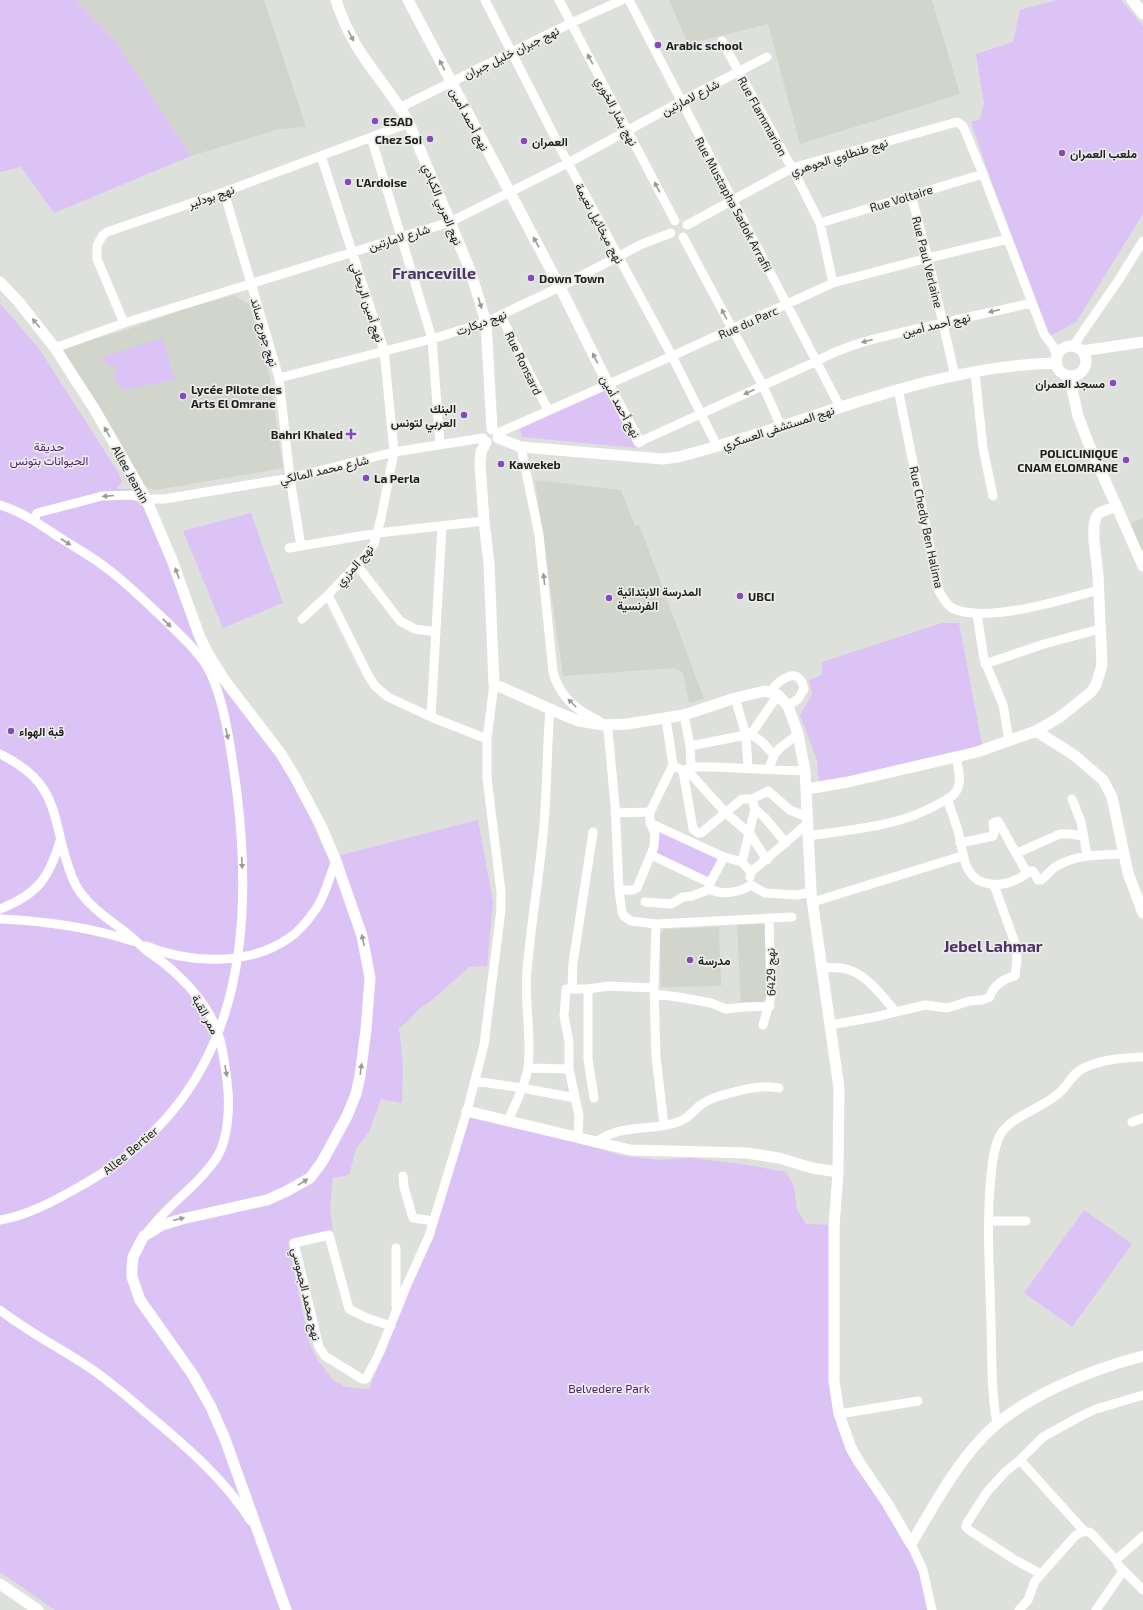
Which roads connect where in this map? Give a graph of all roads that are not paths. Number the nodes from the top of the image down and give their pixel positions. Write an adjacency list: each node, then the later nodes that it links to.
1 (336, 0): 16 (street, نهج العربي الكبادي, one-way to 16)
2 (408, 0): 14 (street, نهج أحمد أمين, one-way to 2)
3 (484, 0): 11 (street, نهج ميخائيل نعيمة)
4 (559, 0): 9 (street, نهج بشار الخوري)
5 (622, 0): 9 (street, نهج جبران خليل جبران)
6 (629, 0): 15 (street, Rue Mustapha Sadok Arrafii)
7 (1132, 0): 8 (street)
8 (1143, 14)
9 (571, 23): 11 (street, نهج جبران خليل جبران); 18 (street, نهج بشار الخوري, one-way to 9)
10 (722, 41): 13 (street, Rue Flammarion)
11 (512, 52): 14 (street, نهج جبران خليل جبران); 21 (street, نهج ميخائيل نعيمة)
12 (766, 57): 13 (street, شارع لامارتين)
13 (738, 72): 15 (street, شارع لامارتين); 22 (street, Rue Flammarion)
14 (450, 82): 16 (street, نهج جبران خليل جبران); 25 (street, نهج أحمد أمين)
15 (680, 102): 18 (street, شارع لامارتين); 27 (street, Rue Mustapha Sadok Arrafii)
16 (401, 107): 17 (street, نهج العربي الكبادي)
17 (409, 122): 19 (street, نهج بودلير); 29 (street, نهج العربي الكبادي)
18 (627, 130): 21 (street, شارع لامارتين); 28 (street, نهج بشار الخوري, one-way to 18)
19 (371, 137): 20 (street, نهج بودلير); 33 (street)
20 (321, 156): 24 (street, نهج بودلير); 37 (street, نهج أمين الريحاني)
21 (568, 163): 25 (street, شارع لامارتين); 38 (street, نهج ميخائيل نعيمة)
22 (792, 168): 23 (street, نهج طنطاوي الجوهري); 27 (street, نهج طنطاوي الجوهري); 30 (street, Rue Flammarion)
23 (983, 174): 26 (street, Rue Voltaire); 35 (street)
24 (224, 192): 41 (street, نهج جورج ساند); 48 (street, نهج بودلير)
25 (509, 193): 29 (street, شارع لامارتين); 43 (street, نهج أحمد أمين, one-way to 25)
26 (911, 195): 30 (street, Rue Voltaire); 39 (street, Rue Paul Verlaine)
27 (732, 201): 31 (street, نهج طنطاوي الجوهري); 45 (street, Rue Mustapha Sadok Arrafii)
28 (675, 221): 31 (street); 32 (street)
29 (450, 222): 33 (street, شارع لامارتين); 47 (street, نهج العربي الكبادي, one-way to 47)
30 (820, 223): 42 (street, Rue Flammarion)
31 (687, 225): 34 (street)
32 (671, 233): 34 (street); 38 (street, نهج ديكارت)
33 (402, 236): 37 (street, شارع لامارتين); 51 (street)
34 (684, 237): 50 (street, one-way to 34)
35 (1008, 239): 39 (street, Rue du Parc); 44 (street)
36 (1143, 241): 54 (street)
37 (352, 252): 41 (street, شارع لامارتين); 55 (street, نهج أمين الريحاني)
38 (618, 257): 43 (street, نهج ديكارت); 56 (street, نهج ميخائيل نعيمة)
39 (928, 258): 42 (street, Rue du Parc); 49 (street, Rue Paul Verlaine)
40 (0, 282): 53 (street, Allee Jeanin, one-way to 40)
41 (251, 283): 48 (street, شارع لامارتين); 62 (street, نهج جورج ساند)
42 (833, 283): 45 (street, Rue du Parc)
43 (560, 287): 46 (street, نهج ديكارت); 63 (street, نهج أحمد أمين, one-way to 43)
44 (1032, 303): 49 (street, نهج أحمد أمين, one-way to 49); 57 (street)
45 (786, 304): 50 (street, Rue du Parc); 58 (street, Rue Mustapha Sadok Arrafii)
46 (501, 316): 47 (street, نهج ديكارت); 67 (street, Rue Ronsard)
47 (486, 322): 51 (street, نهج ديكارت); 70 (street, نهج العربي الكبادي)
48 (124, 323): 53 (street, شارع لامارتين)
49 (942, 323): 58 (street, نهج أحمد أمين, one-way to 58); 61 (street, Rue Paul Verlaine)
50 (732, 329): 56 (street, Rue du Parc); 64 (street)
51 (432, 339): 55 (street, نهج ديكارت); 73 (street)
52 (1142, 344): 54 (street)
53 (55, 348): 79 (street, Allee Jeanin, one-way to 53)
54 (1078, 348): 57 (street); 60 (street)
55 (384, 350): 62 (street, نهج ديكارت); 76 (street, نهج أمين الريحاني)
56 (672, 356): 63 (street, Rue du Parc); 68 (street, نهج ميخائيل نعيمة)
57 (1057, 360): 59 (street, نهج المستشفى العسكري); 60 (street)
58 (817, 361): 64 (street, نهج أحمد أمين); 66 (street, Rue Mustapha Sadok Arrafii)
59 (975, 372): 61 (street, نهج المستشفى العسكري); 78 (street)
60 (1066, 375): 82 (street)
61 (955, 376): 65 (street, نهج المستشفى العسكري)
62 (279, 378): 77 (street, نهج جورج ساند)
63 (608, 384): 67 (street, Rue du Parc); 72 (street, نهج أحمد أمين)
64 (763, 386): 68 (street, نهج أحمد أمين, one-way to 68); 69 (street)
65 (898, 389): 66 (street, نهج المستشفى العسكري); 94 (street, Rue Chedly Ben Halima)
66 (840, 407): 69 (street, نهج المستشفى العسكري)
67 (548, 410): 70 (street, Rue du Parc)
68 (700, 414): 72 (street, نهج أحمد أمين); 75 (street, نهج ميخائيل نعيمة)
69 (782, 426): 75 (street, نهج المستشفى العسكري)
70 (496, 433): 71 (street); 74 (street, نهج المستشفى العسكري)
71 (485, 440): 73 (street, شارع محمد المالكي); 85 (street)
72 (639, 442)
73 (440, 445): 76 (street, شارع محمد المالكي)
74 (521, 446): 75 (street, نهج المستشفى العسكري); 108 (street, one-way to 74)
75 (717, 446)
76 (394, 452): 77 (street, شارع محمد المالكي); 87 (street, نهج المزري)
77 (290, 478): 80 (street, شارع محمد المالكي); 88 (street, نهج جورج ساند)
78 (993, 496)
79 (146, 499): 80 (street, شارع محمد المالكي); 83 (street, Allee Jeanin); 84 (street, شارع محمد المالكي, one-way to 84)
80 (164, 499): 83 (street)
81 (0, 505): 84 (street, Allee Bertier)
82 (1116, 506): 91 (street); 92 (street)
83 (152, 513): 98 (street, Allee Jeanin, one-way to 83)
84 (34, 520): 98 (street, Allee Bertier, one-way to 98)
85 (484, 521): 86 (street); 100 (street)
86 (442, 526): 87 (street); 97 (street)
87 (378, 533): 88 (street); 90 (street, نهج المزري)
88 (301, 546): 89 (street)
89 (289, 548)
90 (357, 565): 93 (street, نهج المزري); 97 (street)
91 (1143, 566)
92 (1098, 590): 94 (street, Rue Chedly Ben Halima); 96 (street)
93 (328, 595): 95 (street, نهج المزري); 106 (street)
94 (977, 614): 99 (street)
95 (302, 619)
96 (1100, 629): 99 (street); 109 (street)
97 (436, 632): 106 (street)
98 (210, 664): 149 (street, Allee Jeanin); 166 (street, Allee Bertier, one-way to 166)
99 (985, 664): 113 (street)
100 (494, 684): 104 (street); 112 (street)
101 (774, 693): 102 (street); 103 (street); 103 (street); 111 (street)
102 (735, 698): 105 (street); 111 (street)
103 (788, 706): 110 (street)
104 (550, 709): 108 (street); 177 (street)
105 (684, 715): 107 (street); 114 (street)
106 (431, 717): 112 (street)
107 (666, 719): 108 (street); 118 (street)
108 (604, 725): 130 (street)
109 (1036, 731): 113 (street); 144 (street)
110 (798, 734): 116 (street); 122 (street)
111 (748, 735): 114 (street); 116 (street); 119 (street)
112 (487, 739): 179 (street)
113 (1009, 740): 117 (street)
114 (690, 746): 120 (street)
115 (0, 754): 138 (street, ممر القبة)
116 (774, 755): 121 (street)
117 (956, 757): 123 (street); 125 (street)
118 (673, 765): 120 (street); 128 (street)
119 (748, 768): 120 (street); 121 (street)
120 (687, 769): 129 (street); 134 (street)
121 (769, 769): 122 (street)
122 (805, 771): 123 (street)
123 (807, 789): 131 (street)
124 (752, 799): 127 (street); 129 (street); 131 (street)
125 (947, 799): 136 (street); 140 (street)
126 (1072, 799): 137 (street)
127 (755, 809): 135 (street); 139 (street)
128 (650, 812): 130 (street); 132 (street)
129 (725, 812): 134 (street); 135 (street)
130 (615, 813): 156 (street)
131 (807, 821): 136 (street); 139 (street)
132 (650, 823): 141 (street); 143 (street)
133 (593, 832): 168 (street)
134 (698, 833): 141 (street)
135 (750, 834): 148 (street); 150 (street)
136 (808, 836): 157 (street)
137 (1083, 836): 142 (street); 145 (street)
138 (60, 841): 159 (street); 165 (street, ممر القبة)
139 (786, 843): 148 (street)
140 (960, 843): 142 (street); 146 (street)
141 (695, 844): 147 (street)
142 (1017, 853): 152 (street)
143 (651, 854): 155 (street); 156 (street)
144 (1124, 854): 145 (street); 160 (street)
145 (1087, 855): 152 (street)
146 (962, 856): 154 (street); 157 (street)
147 (724, 857): 150 (street); 155 (street)
148 (766, 860): 151 (street)
149 (336, 861): 166 (street); 197 (street, Allee Jeanin, one-way to 149)
150 (742, 862): 151 (street)
151 (751, 872): 153 (street)
152 (1027, 873): 154 (street)
153 (751, 885): 155 (street); 157 (street)
154 (994, 885): 172 (street)
155 (710, 886): 158 (street)
156 (619, 890): 164 (street)
157 (812, 897): 167 (street)
158 (645, 902)
159 (0, 909)
160 (1143, 913)
161 (792, 917): 162 (street)
162 (769, 918): 164 (street); 171 (street, نهج 6429)
163 (0, 919): 165 (street)
164 (656, 924): 170 (street)
165 (138, 943): 166 (street); 175 (street, ممر القبة)
166 (238, 957): 175 (street, Allee Bertier)
167 (821, 968): 172 (street); 174 (street)
168 (572, 989): 169 (street); 178 (street)
169 (588, 989): 170 (street); 183 (street)
170 (654, 991): 171 (street); 188 (street)
171 (770, 1006): 173 (street, نهج 6429)
172 (895, 1011): 174 (street)
173 (763, 1025)
174 (830, 1025): 191 (street)
175 (218, 1033): 193 (street, Allee Bertier); 197 (street, ممر القبة, one-way to 197)
176 (1143, 1056): 195 (street)
177 (528, 1068): 178 (street); 180 (street)
178 (569, 1069): 182 (street)
179 (475, 1081): 180 (street); 184 (street)
180 (522, 1088): 182 (street); 186 (street)
181 (779, 1088): 188 (street)
182 (575, 1098): 189 (street)
183 (594, 1098)
184 (467, 1111): 186 (street); 194 (street)
185 (1143, 1118): 187 (street)
186 (508, 1121): 189 (street)
187 (1132, 1122)
188 (664, 1125): 190 (street)
189 (578, 1137): 190 (street)
190 (596, 1143): 191 (street)
191 (838, 1172): 205 (street)
192 (403, 1176): 194 (street)
193 (0, 1220)
194 (434, 1221): 200 (street)
195 (989, 1221): 196 (street); 206 (street)
196 (1026, 1221)
197 (144, 1236): 209 (street)
198 (396, 1248): 200 (street)
199 (0, 1310): 209 (street)
200 (396, 1312): 201 (street)
201 (391, 1326): 201 (street, نهج محمد الجموسي)
202 (1143, 1356): 206 (street)
203 (1143, 1395): 207 (street)
204 (918, 1401): 205 (street)
205 (839, 1414): 211 (street)
206 (997, 1424): 211 (street)
207 (1020, 1460): 208 (street); 214 (street)
208 (1084, 1531): 212 (street); 214 (street)
209 (258, 1532): 218 (street)
210 (1143, 1536): 212 (street)
211 (911, 1544): 219 (street)
212 (1116, 1560): 213 (street)
213 (1123, 1570): 216 (street); 221 (street)
214 (1041, 1574): 220 (street)
215 (0, 1584): 217 (street)
216 (1143, 1590)
217 (38, 1610)
218 (286, 1610)
219 (932, 1610)
220 (1019, 1610)
221 (1096, 1610)

